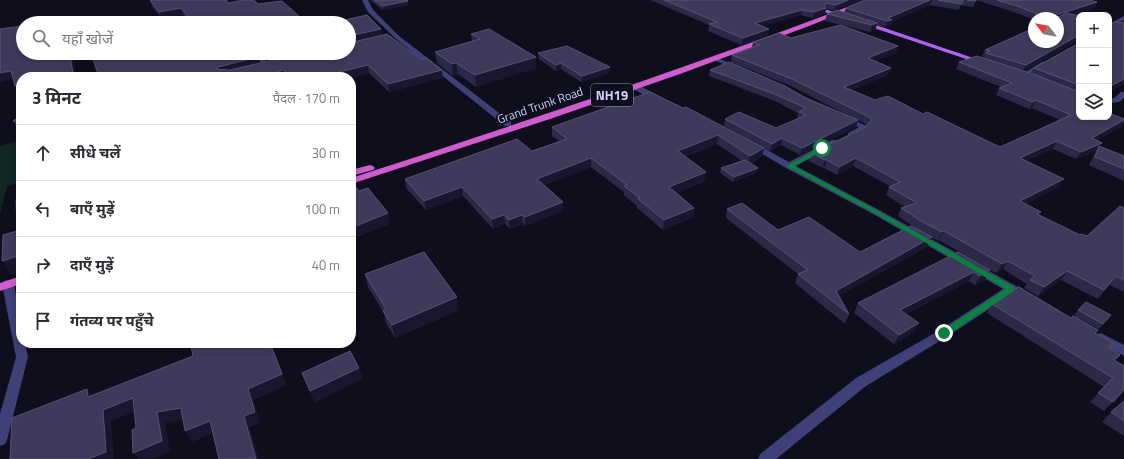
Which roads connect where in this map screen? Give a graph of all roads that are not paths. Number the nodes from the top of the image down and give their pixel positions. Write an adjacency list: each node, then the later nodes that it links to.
1 (365, 0): 21 (street)
2 (854, 0): 4 (highway, Grand Trunk Road / NH19)
3 (871, 0): 5 (highway, Grand Trunk Road / NH19)
4 (826, 11): 5 (main road); 21 (highway, Grand Trunk Road / NH19)
5 (834, 14): 9 (highway, Grand Trunk Road / NH19); 12 (main road)
6 (1124, 18): 7 (street)
7 (1112, 24)
8 (1054, 58): 15 (street)
9 (715, 59): 13 (street); 16 (highway, Grand Trunk Road / NH19)
10 (259, 60): 11 (street)
11 (275, 66)
12 (992, 66)
13 (749, 73)
14 (1014, 73): 15 (main road)
15 (1025, 77)
16 (635, 87): 18 (street); 25 (highway, Grand Trunk Road / NH19)
17 (1124, 94): 19 (street)
18 (664, 100)
19 (1112, 101)
20 (836, 114): 23 (street)
21 (508, 124): 24 (highway, Grand Trunk Road / NH19)
22 (741, 140): 23 (street)
23 (789, 166): 28 (street)
24 (356, 171)
25 (356, 179)
26 (16, 281): 27 (highway)
27 (4, 285): 30 (street)
28 (1012, 289): 29 (street); 35 (street)
29 (1032, 300)
30 (16, 334)
31 (1093, 334): 33 (street)
32 (20, 348): 34 (street)
33 (1123, 348)
34 (0, 440)
35 (765, 459)

